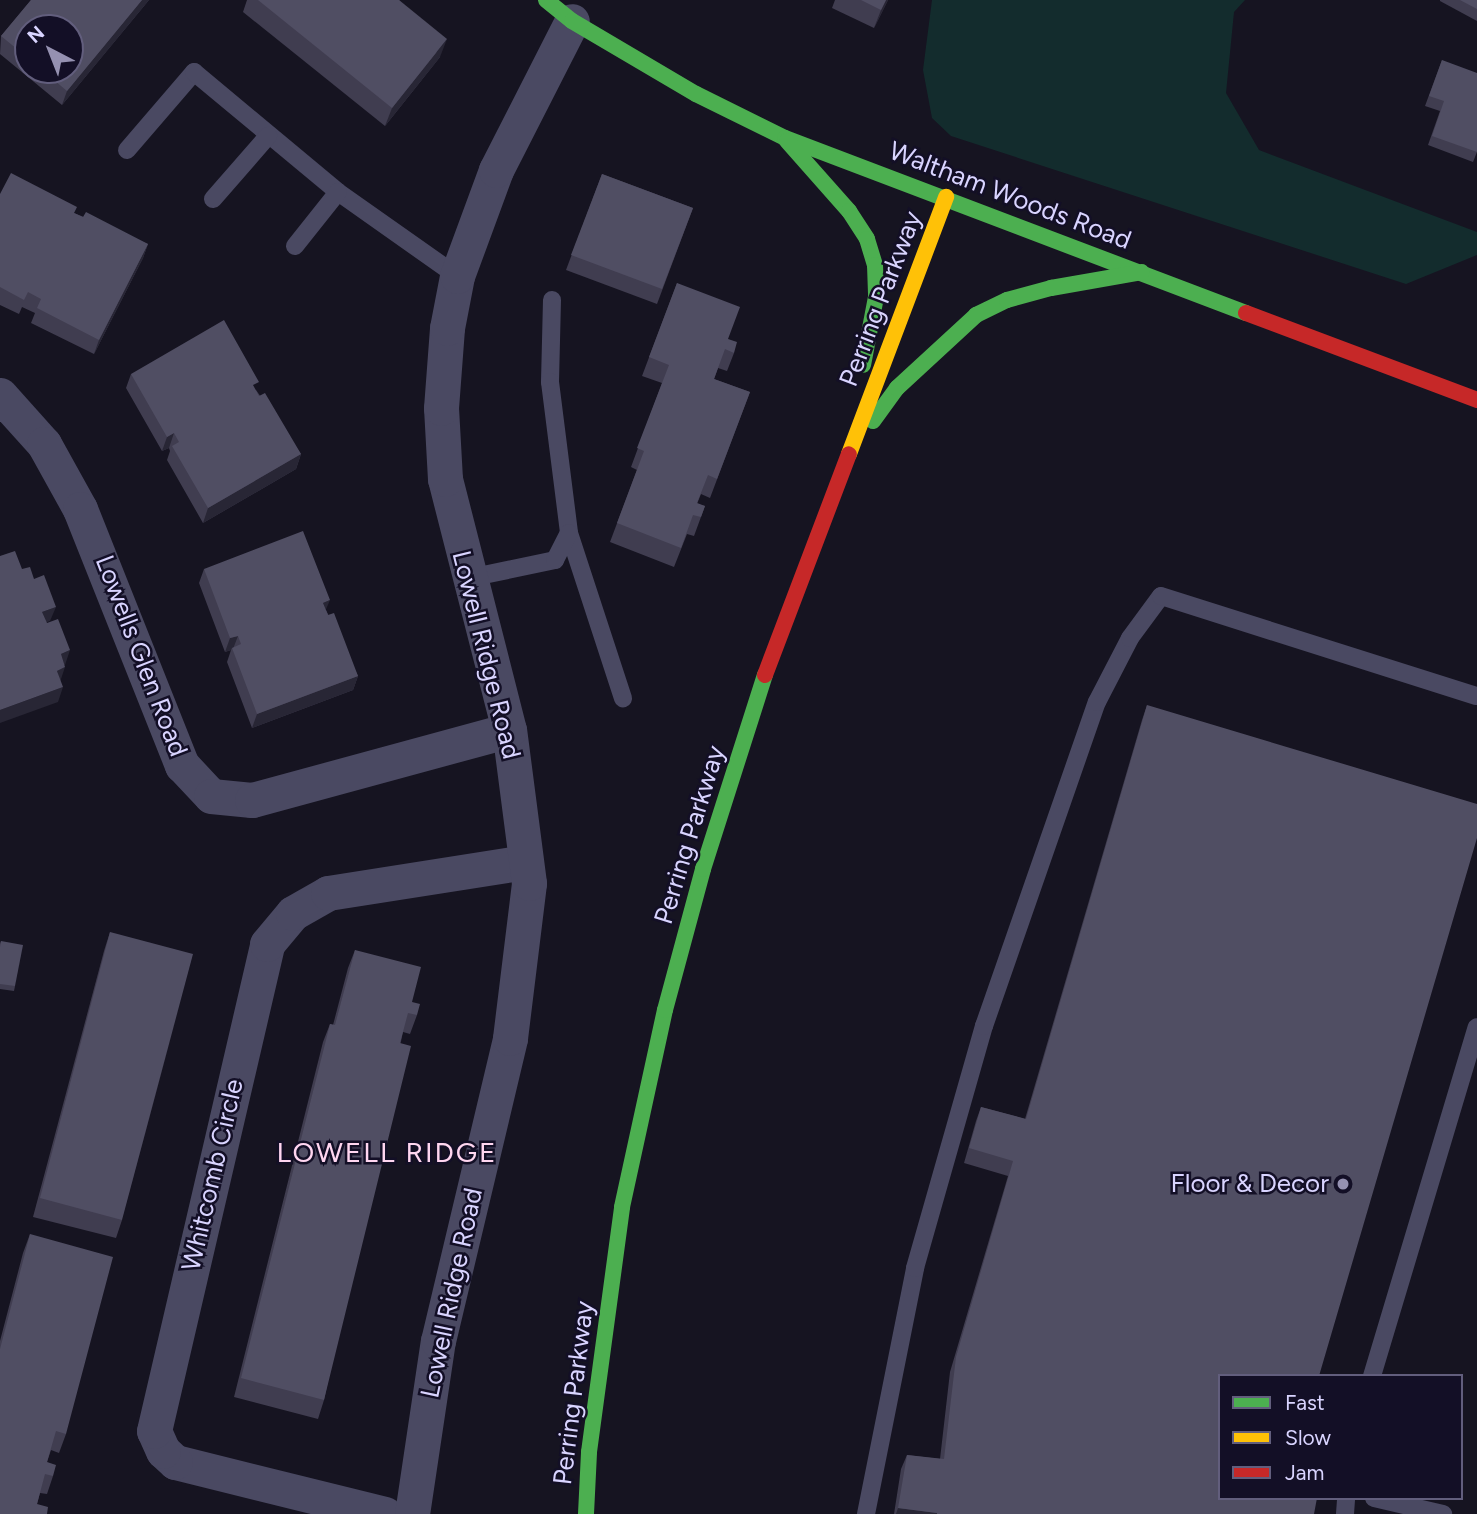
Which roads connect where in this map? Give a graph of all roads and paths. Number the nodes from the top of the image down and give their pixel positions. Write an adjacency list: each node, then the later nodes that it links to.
1 (559, 11): 3 (street, Waltham Woods Road); 10 (street, Lowell Ridge Road)
2 (268, 136): 4 (lane); 5 (lane); 7 (lane)
3 (785, 138): 6 (street, Waltham Woods Road); 14 (street)
4 (127, 150)
5 (338, 192): 8 (lane); 10 (lane)
6 (946, 197): 9 (street, Waltham Woods Road); 14 (street, Perring Parkway)
7 (213, 199)
8 (295, 246)
9 (1143, 272): 13 (street, Waltham Woods Road); 14 (street)
10 (457, 276): 16 (street, Lowell Ridge Road)
11 (552, 300): 15 (lane)
12 (0, 395): 19 (street, Lowells Glen Road)
13 (1477, 400)
14 (846, 456): 26 (street, Perring Parkway)
15 (569, 533): 16 (lane); 18 (lane)
16 (470, 578): 19 (street, Lowell Ridge Road)
17 (1477, 696): 27 (lane)
18 (623, 698)
19 (509, 730): 20 (street, Lowell Ridge Road)
20 (526, 862): 24 (street, Whitcomb Circle); 25 (street, Lowell Ridge Road)
21 (1477, 1027): 22 (lane)
22 (1373, 1374)
23 (1383, 1500): 28 (lane)
24 (385, 1514)
25 (412, 1514)
26 (586, 1514)
27 (866, 1514)
28 (1443, 1514)

